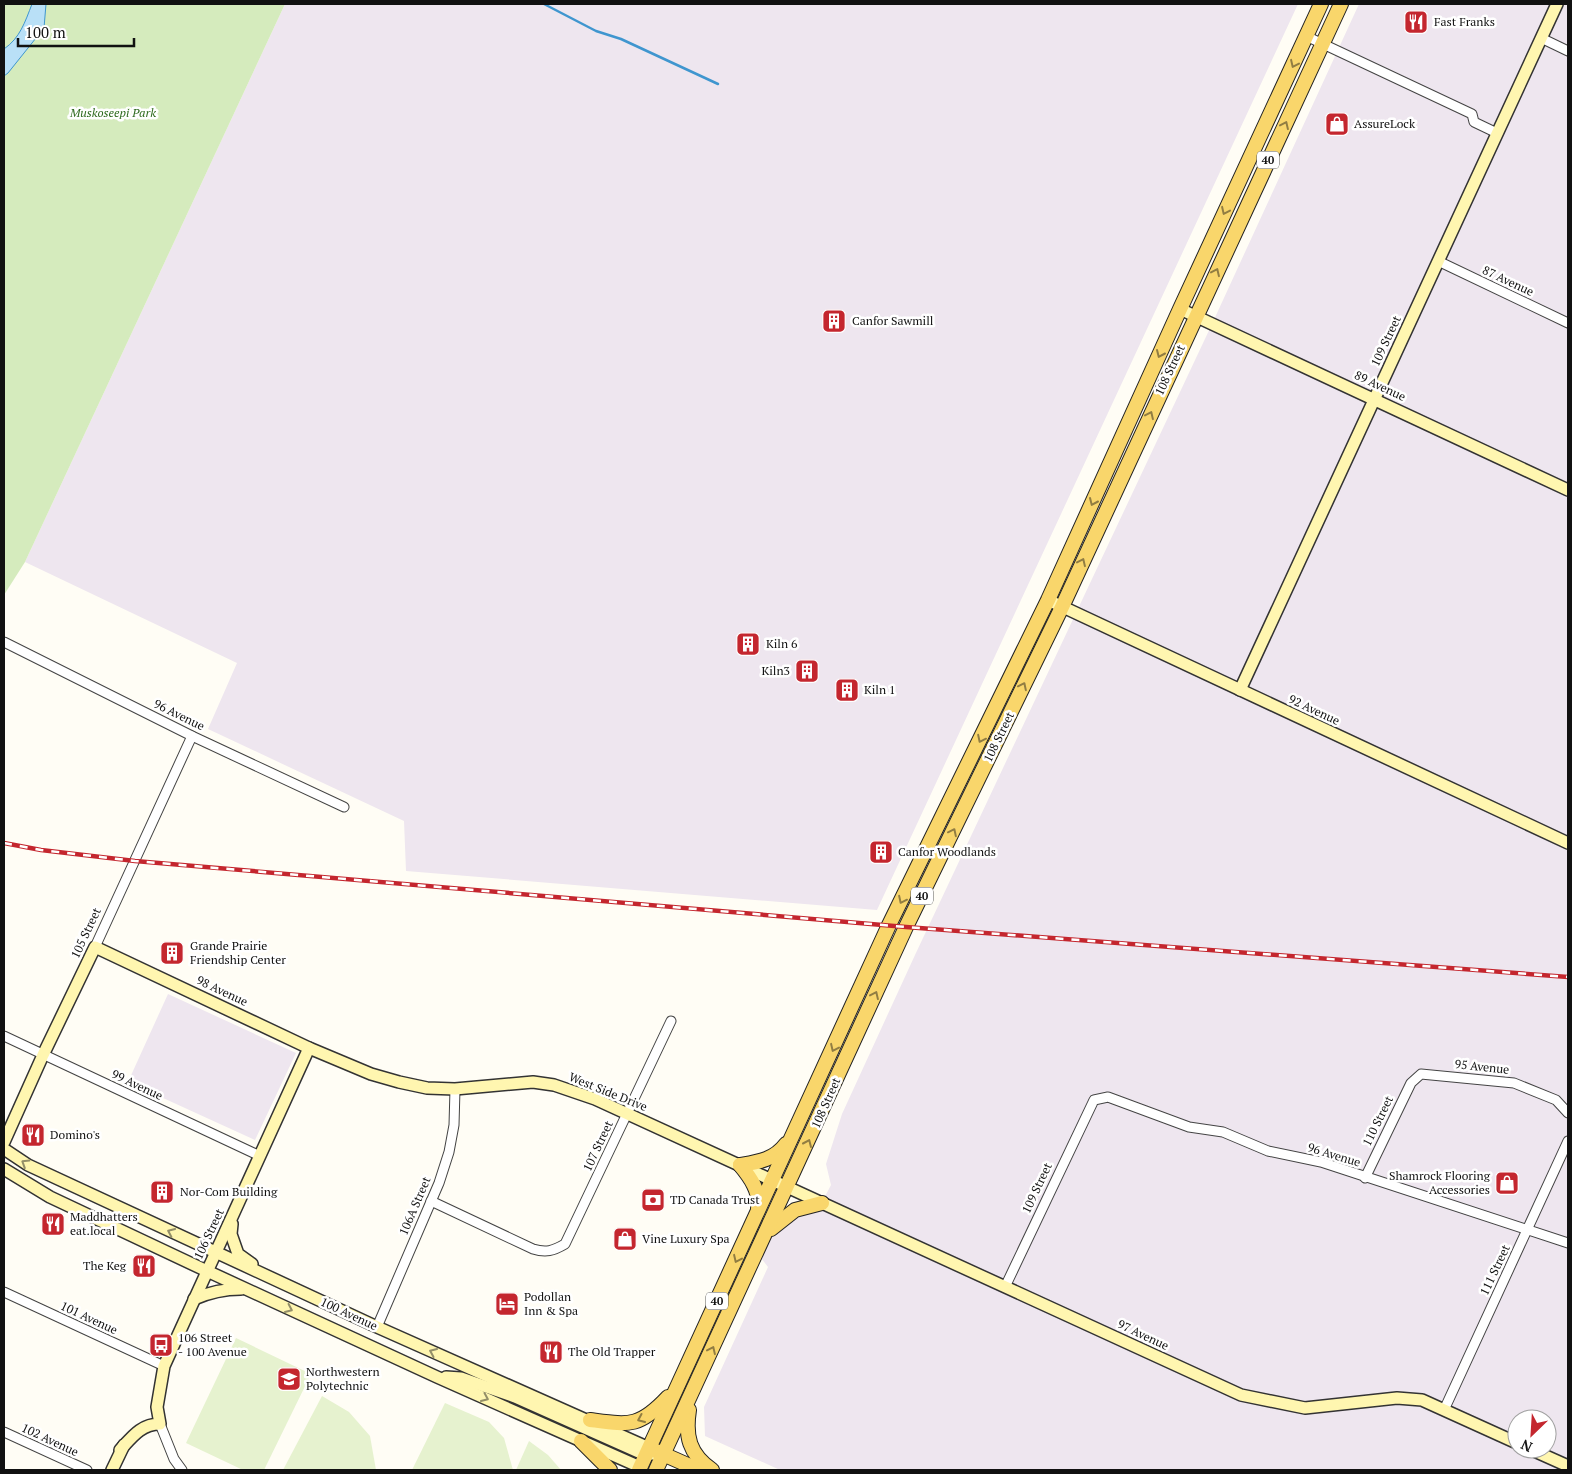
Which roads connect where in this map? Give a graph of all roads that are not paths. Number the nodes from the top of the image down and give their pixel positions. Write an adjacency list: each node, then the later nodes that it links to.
1 (1322, 4): 4 (main road, 108 Street / 40)
2 (1341, 4): 6 (main road, 108 Street / 40)
3 (1557, 4): 5 (street, 109 Street)
4 (1306, 36): 6 (street); 10 (main road, 108 Street / 40, one-way to 10)
5 (1541, 38): 7 (street); 8 (street, 109 Street)
6 (1322, 44): 8 (street); 11 (main road, 108 Street / 40, one-way to 6)
7 (1568, 51)
8 (1497, 133): 9 (street, 109 Street)
9 (1438, 261): 12 (street, 87 Avenue); 13 (street, 109 Street)
10 (1180, 309): 11 (street, 89 Avenue); 15 (main road, 108 Street / 40, one-way to 15)
11 (1195, 316): 13 (street, 89 Avenue); 16 (main road, 108 Street / 40, one-way to 11)
12 (1568, 323)
13 (1374, 398): 14 (street, 89 Avenue); 18 (street, 109 Street)
14 (1568, 490)
15 (1048, 600): 16 (street, 92 Avenue); 32 (main road, 108 Street / 40, one-way to 32)
16 (1062, 606): 18 (street, 92 Avenue); 41 (main road, 108 Street / 40, one-way to 16)
17 (4, 642): 19 (street, 96 Avenue)
18 (1240, 690): 21 (street, 92 Avenue)
19 (192, 736): 20 (street, 96 Avenue); 22 (street, 105 Street)
20 (344, 807)
21 (1568, 843)
22 (95, 947): 25 (street, 98 Avenue); 26 (street, 105 Street)
23 (671, 1021): 30 (street, 107 Street)
24 (4, 1036): 26 (street, 99 Avenue)
25 (309, 1048): 28 (street, West Side Drive); 36 (street, 106 Street)
26 (43, 1055): 34 (street, 105 Street); 36 (street, 99 Avenue)
27 (1417, 1078): 31 (street, 95 Avenue); 39 (street, 110 Street)
28 (455, 1089): 30 (street, West Side Drive); 42 (street, 106A Street)
29 (1094, 1100): 39 (street, 96 Avenue); 52 (street, 109 Street)
30 (627, 1113): 37 (street, West Side Drive); 42 (street, 107 Street)
31 (1568, 1113)
32 (797, 1129): 37 (main road); 40 (main road, 108 Street / 40)
33 (1568, 1141): 46 (street, 111 Street)
34 (4, 1142)
35 (4, 1149): 49 (street, 100 Avenue, one-way to 35)
36 (260, 1156): 44 (street, 106 Street)
37 (740, 1165): 40 (street, West Side Drive); 45 (main road)
38 (4, 1169): 50 (street, 100 Avenue)
39 (1365, 1178): 46 (street, 96 Avenue)
40 (773, 1180): 41 (street, 97 Avenue); 45 (main road, 108 Street / 40)
41 (788, 1187): 43 (street, 97 Avenue); 47 (main road, 108 Street / 40)
42 (431, 1201): 56 (street, 106A Street)
43 (822, 1202): 47 (main road); 52 (street, 97 Avenue)
44 (234, 1214): 49 (street, 106 Street); 51 (street)
45 (757, 1215): 59 (main road, 108 Street / 40, one-way to 59)
46 (1528, 1229): 48 (street, 96 Avenue); 62 (street, 111 Street)
47 (767, 1233): 60 (main road, 108 Street / 40, one-way to 47)
48 (1568, 1243)
49 (216, 1253): 50 (street, 106 Street); 51 (street, 100 Avenue)
50 (207, 1271): 53 (street, 100 Avenue); 55 (street, 106 Street)
51 (274, 1280): 56 (street, 100 Avenue)
52 (1005, 1287): 62 (street, 97 Avenue)
53 (245, 1288): 55 (street); 58 (street, 100 Avenue, one-way to 58)
54 (4, 1292): 57 (street, 101 Avenue)
55 (194, 1299): 57 (street, 106 Street)
56 (376, 1327): 63 (street, 100 Avenue, one-way to 56)
57 (164, 1366): 61 (street, 106 Street)
58 (437, 1377): 67 (street, 100 Avenue, one-way to 67); 69 (street)
59 (677, 1388): 63 (main road, one-way to 63); 69 (main road, 108 Street / 40)
60 (692, 1395): 70 (main road, 108 Street / 40); 79 (main road)
61 (157, 1407): 64 (street, 106 Street); 68 (street)
62 (1444, 1410): 66 (street, 97 Avenue)
63 (590, 1420): 69 (street, 100 Avenue)
64 (160, 1424): 68 (street); 76 (street)
65 (4, 1432): 74 (street, 102 Avenue)
66 (1507, 1438)
67 (581, 1441): 73 (street, 100 Avenue); 77 (main road)
68 (120, 1450): 75 (street)
69 (648, 1451): 70 (main road, 100 Avenue); 73 (main road, 108 Street / 40)
70 (664, 1454): 73 (main road, 108 Street / 40); 78 (main road, 100 Avenue)
71 (1552, 1459): 72 (street)
72 (1568, 1466)
73 (651, 1469)
74 (87, 1470)
75 (112, 1470)
76 (182, 1470)
77 (610, 1470)
78 (698, 1470)
79 (712, 1470)

